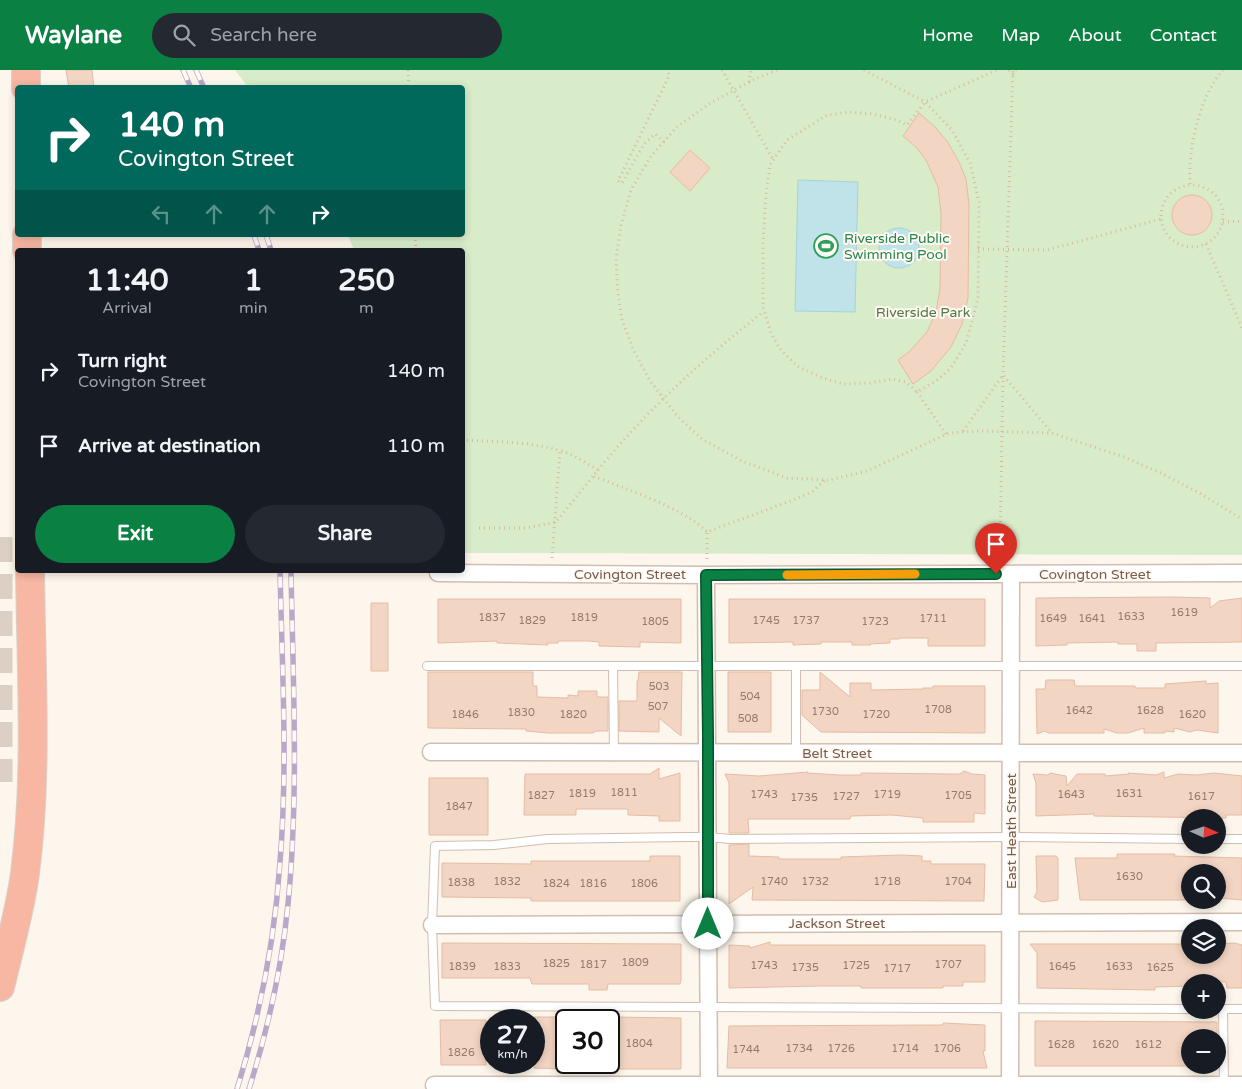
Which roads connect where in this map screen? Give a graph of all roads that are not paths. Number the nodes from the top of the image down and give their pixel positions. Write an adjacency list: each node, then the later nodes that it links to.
1 (26, 70): 2 (highway)
2 (26, 85)
3 (30, 573): 29 (highway)
4 (438, 573): 7 (street, Covington Street)
5 (1242, 573): 6 (street, Covington Street)
6 (1011, 574): 7 (street, Covington Street); 12 (street, East Heath Street)
7 (706, 575): 10 (street)
8 (427, 666): 9 (lane)
9 (613, 666): 10 (lane); 15 (lane)
10 (708, 666): 11 (lane); 16 (street)
11 (796, 666): 12 (lane); 17 (lane)
12 (1011, 666): 13 (lane); 18 (street, East Heath Street)
13 (1242, 666)
14 (432, 752): 15 (street, Belt Street)
15 (614, 752): 16 (street, Belt Street)
16 (708, 753): 17 (street, Belt Street); 20 (street)
17 (796, 753): 18 (street, Belt Street)
18 (1011, 753): 19 (street, Belt Street); 21 (street, East Heath Street)
19 (1242, 753)
20 (708, 836): 21 (lane); 27 (street); 28 (lane)
21 (1011, 837): 22 (lane); 25 (street, East Heath Street)
22 (1181, 838)
23 (1226, 839): 24 (lane)
24 (1242, 839)
25 (1011, 922): 26 (street, Jackson Street); 27 (street, Jackson Street); 31 (street, East Heath Street)
26 (1242, 922)
27 (708, 924): 28 (street, Jackson Street); 30 (street)
28 (432, 925): 30 (lane)
29 (0, 987)
30 (708, 1007): 31 (lane); 37 (street)
31 (1010, 1008): 32 (lane); 40 (street, East Heath Street)
32 (1181, 1009)
33 (1226, 1009): 34 (lane)
34 (1242, 1009)
35 (1221, 1019): 39 (lane)
36 (434, 1085): 37 (street)
37 (709, 1085): 40 (street)
38 (1242, 1085): 39 (street)
39 (1224, 1086): 40 (street)
40 (1010, 1087)

